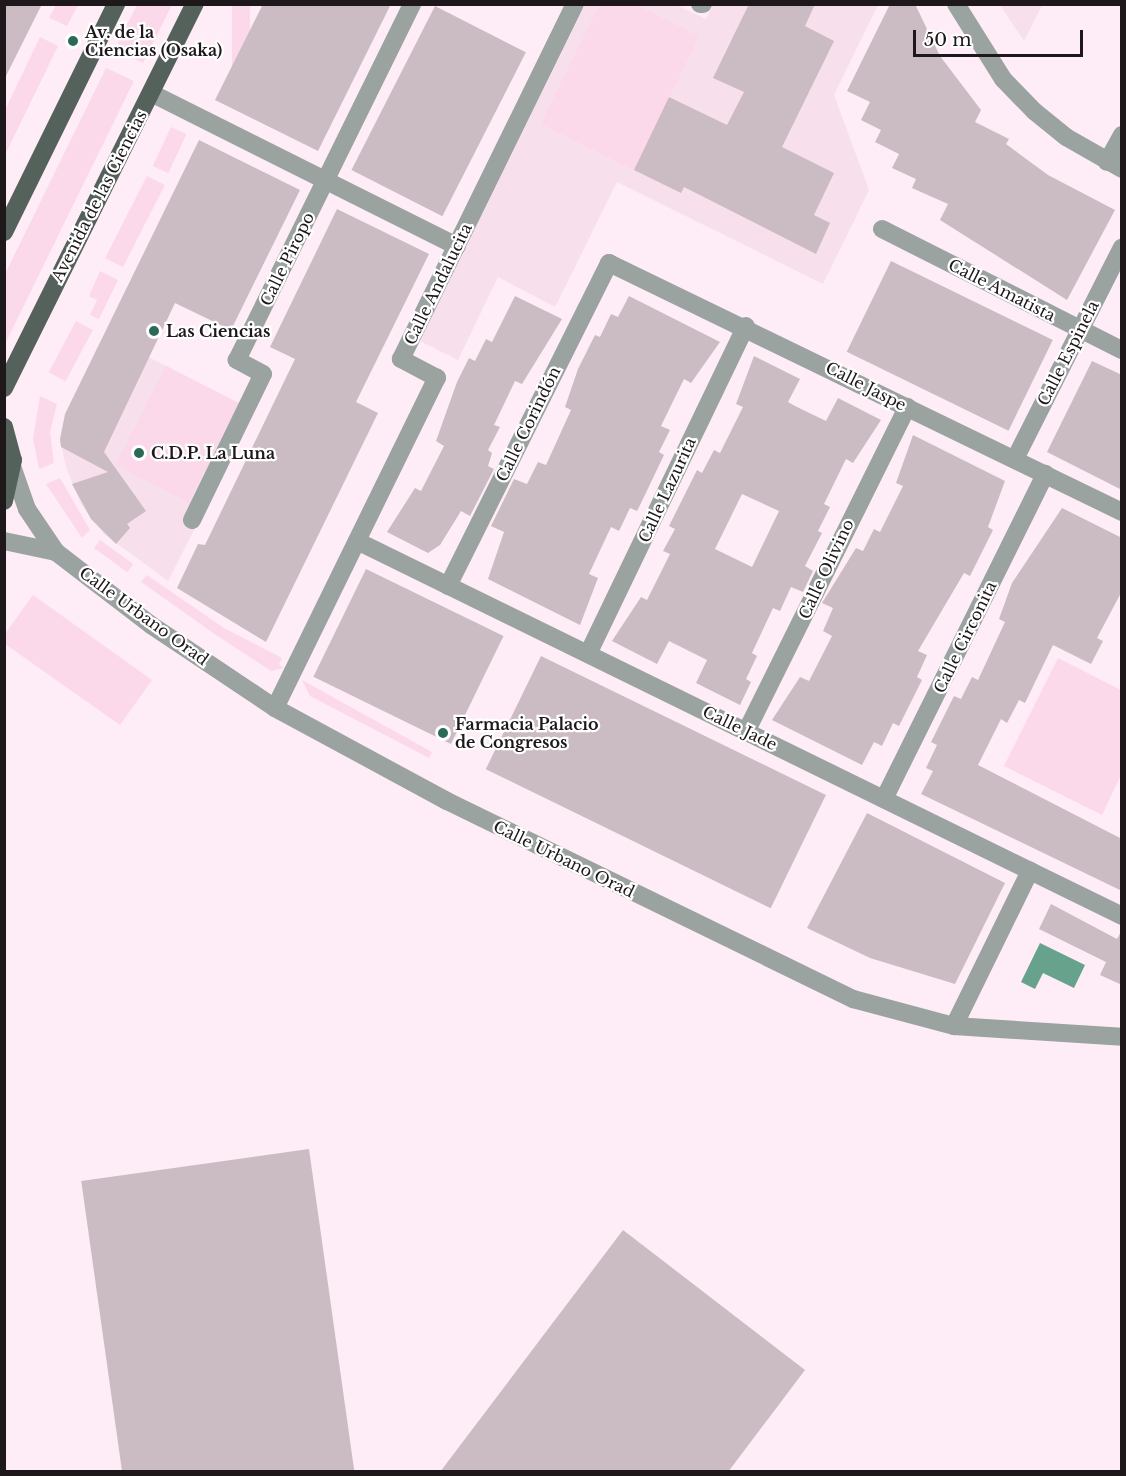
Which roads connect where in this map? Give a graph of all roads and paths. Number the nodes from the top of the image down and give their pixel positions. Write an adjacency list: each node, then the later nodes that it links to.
1 (116, 4): 11 (main road)
2 (195, 4): 6 (main road, Avenida de las Ciencias)
3 (412, 4): 9 (street, Calle Piropo)
4 (575, 4): 12 (street, Calle Andalucita)
5 (956, 4): 8 (street)
6 (151, 93): 9 (street); 18 (main road, Avenida de las Ciencias)
7 (1122, 135): 8 (street)
8 (1114, 166)
9 (326, 180): 12 (street); 26 (street, Calle Piropo)
10 (882, 229): 16 (street, Calle Amatista)
11 (4, 232)
12 (457, 246): 28 (street, Calle Andalucita)
13 (1122, 246): 16 (street, Calle Espinela)
14 (609, 263): 15 (street, Calle Jaspe); 30 (street, Calle Corindón)
15 (746, 326): 19 (street, Calle Jaspe); 31 (street, Calle Lazurita)
16 (1080, 330): 17 (street, Calle Amatista); 21 (street, Calle Espinela)
17 (1122, 350)
18 (4, 388)
19 (907, 406): 21 (street, Calle Jaspe); 33 (street, Calle Olivino)
20 (4, 427): 22 (main road)
21 (1015, 459): 23 (street, Calle Jaspe)
22 (13, 468): 24 (main road); 29 (street)
23 (1045, 474): 25 (street, Calle Jaspe); 34 (street, Calle Circonita)
24 (4, 501)
25 (1122, 512)
26 (192, 520)
27 (4, 541): 29 (street)
28 (357, 541): 30 (street, Calle Jade); 32 (street, Calle Andalucita)
29 (57, 552): 32 (street, Calle Urbano Orad)
30 (448, 586): 31 (street, Calle Jade)
31 (588, 654): 33 (street, Calle Jade)
32 (275, 708): 37 (street, Calle Urbano Orad)
33 (746, 732): 34 (street, Calle Jade)
34 (884, 800): 35 (street, Calle Jade)
35 (1030, 871): 36 (street, Calle Jade); 37 (street)
36 (1122, 916)
37 (954, 1026): 38 (street, Calle Urbano Orad)
38 (1122, 1037)

